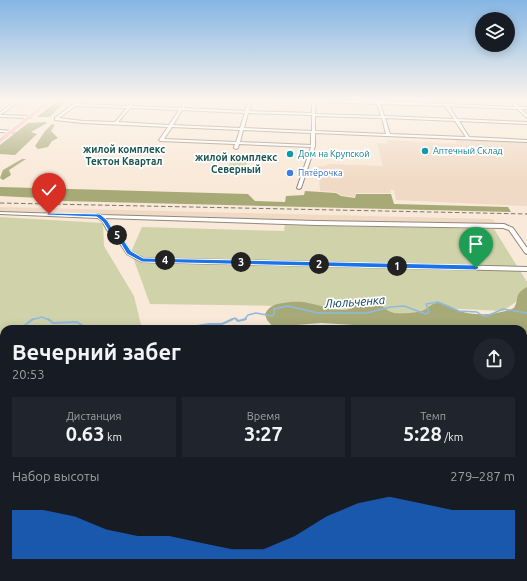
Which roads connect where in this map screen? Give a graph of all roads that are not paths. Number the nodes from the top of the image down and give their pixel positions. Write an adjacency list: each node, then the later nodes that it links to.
1 (17, 128): 9 (highway)
2 (169, 128): 14 (street)
3 (242, 128): 14 (street)
4 (262, 128): 8 (street)
5 (386, 128): 10 (street)
6 (461, 128): 11 (street)
7 (0, 131): 9 (street)
8 (313, 131): 10 (street); 15 (street)
9 (12, 132): 13 (highway)
10 (388, 134): 11 (street)
11 (468, 138): 12 (street)
12 (527, 140)
13 (0, 141)
14 (238, 142): 15 (street); 16 (street)
15 (313, 146): 17 (street)
16 (236, 148)
17 (299, 188)
18 (0, 213): 19 (street)
19 (98, 216): 20 (street); 21 (street)
20 (527, 252)
21 (527, 269)

